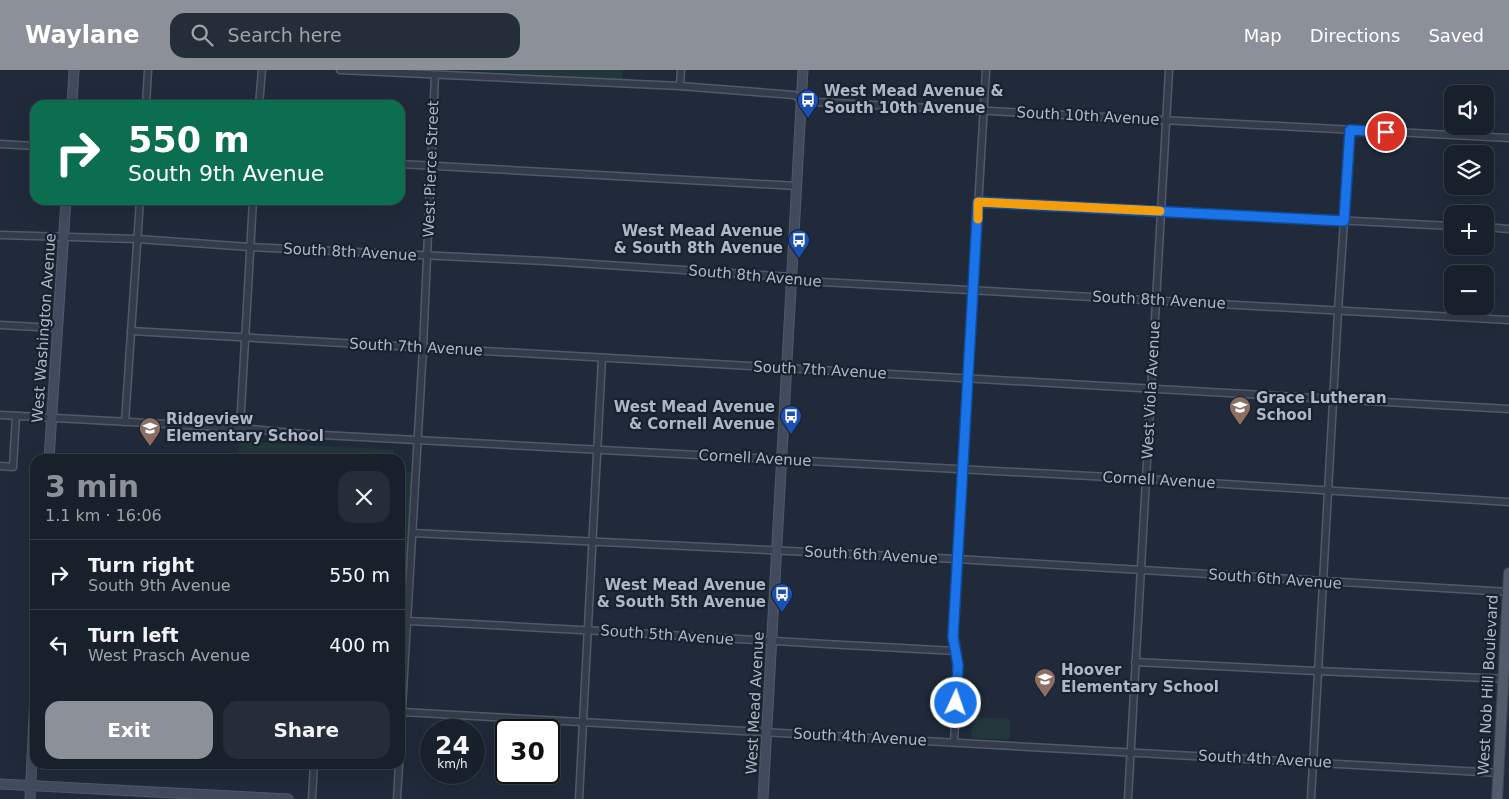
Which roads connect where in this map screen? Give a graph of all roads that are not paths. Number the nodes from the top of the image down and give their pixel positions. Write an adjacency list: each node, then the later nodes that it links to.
1 (74, 70): 13 (street)
2 (148, 70): 14 (street)
3 (262, 70): 15 (street)
4 (340, 70): 10 (street, South 10th Avenue)
5 (681, 70): 11 (street)
6 (803, 70): 12 (street, West Mead Avenue)
7 (986, 70): 16 (street)
8 (1169, 70): 17 (street, West Viola Avenue)
9 (448, 73): 10 (street, South 10th Avenue); 11 (street, South 10th Avenue)
10 (435, 75): 23 (street, West Pierce Street)
11 (680, 86): 12 (street, South 10th Avenue)
12 (801, 99): 16 (street, South 10th Avenue); 24 (street, West Mead Avenue)
13 (72, 100)
14 (146, 100)
15 (259, 100)
16 (984, 111): 17 (street, South 10th Avenue); 25 (street)
17 (1167, 120): 18 (street, South 10th Avenue); 29 (street, West Viola Avenue)
18 (1350, 130): 19 (street, South 10th Avenue); 30 (street)
19 (1509, 138)
20 (0, 144): 21 (street)
21 (30, 146)
22 (405, 164): 23 (street)
23 (431, 166): 24 (street); 38 (street, West Pierce Street)
24 (797, 186): 39 (street, West Mead Avenue)
25 (978, 202): 29 (street); 40 (street)
26 (66, 205): 35 (street, West Washington Avenue)
27 (140, 205): 36 (street)
28 (252, 205): 37 (street)
29 (1160, 211): 30 (street); 41 (street, West Viola Avenue)
30 (1344, 221): 31 (street); 42 (street)
31 (1444, 226)
32 (1494, 227): 33 (street)
33 (1509, 228)
34 (0, 235): 35 (street, South 8th Avenue)
35 (64, 237): 36 (street, South 8th Avenue); 45 (street, West Washington Avenue)
36 (137, 239): 37 (street, South 8th Avenue); 46 (street)
37 (250, 247): 38 (street, South 8th Avenue); 47 (street)
38 (428, 256): 39 (street, South 8th Avenue); 48 (street, West Pierce Street)
39 (792, 277): 40 (street, South 8th Avenue); 50 (street, West Mead Avenue)
40 (974, 290): 41 (street, South 8th Avenue); 51 (street)
41 (1156, 300): 42 (street, South 8th Avenue); 52 (street, West Viola Avenue)
42 (1338, 310): 43 (street, South 8th Avenue); 53 (street)
43 (1509, 320)
44 (0, 325): 45 (street)
45 (57, 328): 57 (street, West Washington Avenue)
46 (131, 331): 47 (street, South 7th Avenue); 58 (street)
47 (244, 338): 48 (street, South 7th Avenue); 59 (street)
48 (423, 348): 49 (street, South 7th Avenue); 60 (street, West Pierce Street)
49 (602, 358): 50 (street, South 7th Avenue); 61 (street)
50 (787, 368): 51 (street, South 7th Avenue); 63 (street, West Mead Avenue)
51 (967, 378): 52 (street, South 7th Avenue); 65 (street)
52 (1150, 388): 53 (street, South 7th Avenue); 66 (street, West Viola Avenue)
53 (1334, 399): 54 (street, South 7th Avenue); 67 (street)
54 (1509, 409)
55 (0, 415): 56 (street, Cornell Avenue)
56 (16, 416): 57 (street, Cornell Avenue); 64 (street)
57 (51, 418): 58 (street, Cornell Avenue); 62 (street, West Washington Avenue)
58 (126, 422): 59 (street, Cornell Avenue)
59 (240, 428): 60 (street, Cornell Avenue)
60 (418, 440): 61 (street, Cornell Avenue); 69 (street, West Pierce Street)
61 (596, 449): 63 (street, Cornell Avenue); 70 (street)
62 (49, 454)
63 (782, 460): 65 (street, Cornell Avenue); 71 (street, West Mead Avenue)
64 (0, 466)
65 (963, 469): 66 (street, Cornell Avenue); 72 (street)
66 (1146, 479): 67 (street, Cornell Avenue); 73 (street, West Viola Avenue)
67 (1328, 491): 68 (street, Cornell Avenue); 75 (street)
68 (1509, 502)
69 (413, 533): 70 (street, South 6th Avenue); 77 (street, West Pierce Street)
70 (592, 543): 71 (street, South 6th Avenue); 78 (street)
71 (778, 551): 72 (street, South 6th Avenue); 79 (street, West Mead Avenue)
72 (957, 559): 73 (street, South 6th Avenue); 80 (street)
73 (1140, 570): 75 (street, South 6th Avenue); 82 (street, West Viola Avenue)
74 (1509, 573): 76 (main road, West Nob Hill Boulevard)
75 (1322, 582): 76 (street, South 6th Avenue); 83 (street)
76 (1509, 592): 84 (main road, West Nob Hill Boulevard)
77 (407, 621): 78 (street, South 5th Avenue); 81 (street, West Pierce Street)
78 (587, 629): 79 (street, South 5th Avenue); 86 (street)
79 (772, 642): 80 (street, South 5th Avenue); 87 (street, West Mead Avenue)
80 (956, 651): 88 (street)
81 (405, 657)
82 (1135, 662): 83 (street); 89 (street, West Viola Avenue)
83 (1318, 671): 84 (street); 90 (street)
84 (1506, 679): 94 (main road, West Nob Hill Boulevard)
85 (405, 712): 86 (street, South 4th Avenue)
86 (582, 720): 87 (street, South 4th Avenue); 101 (street)
87 (767, 733): 88 (street, South 4th Avenue); 102 (street, West Mead Avenue)
88 (954, 742): 89 (street, South 4th Avenue)
89 (1130, 752): 90 (street, South 4th Avenue); 103 (street, West Viola Avenue)
90 (1312, 761): 94 (street, South 4th Avenue); 104 (street)
91 (31, 769): 96 (street)
92 (314, 769): 99 (street)
93 (399, 769): 100 (street)
94 (1499, 773): 105 (main road, West Nob Hill Boulevard)
95 (0, 784): 96 (street)
96 (30, 786): 97 (street); 98 (street)
97 (30, 799)
98 (288, 799)
99 (312, 799)
100 (397, 799)
101 (579, 799)
102 (763, 799)
103 (1128, 799)
104 (1311, 799)
105 (1498, 799)

